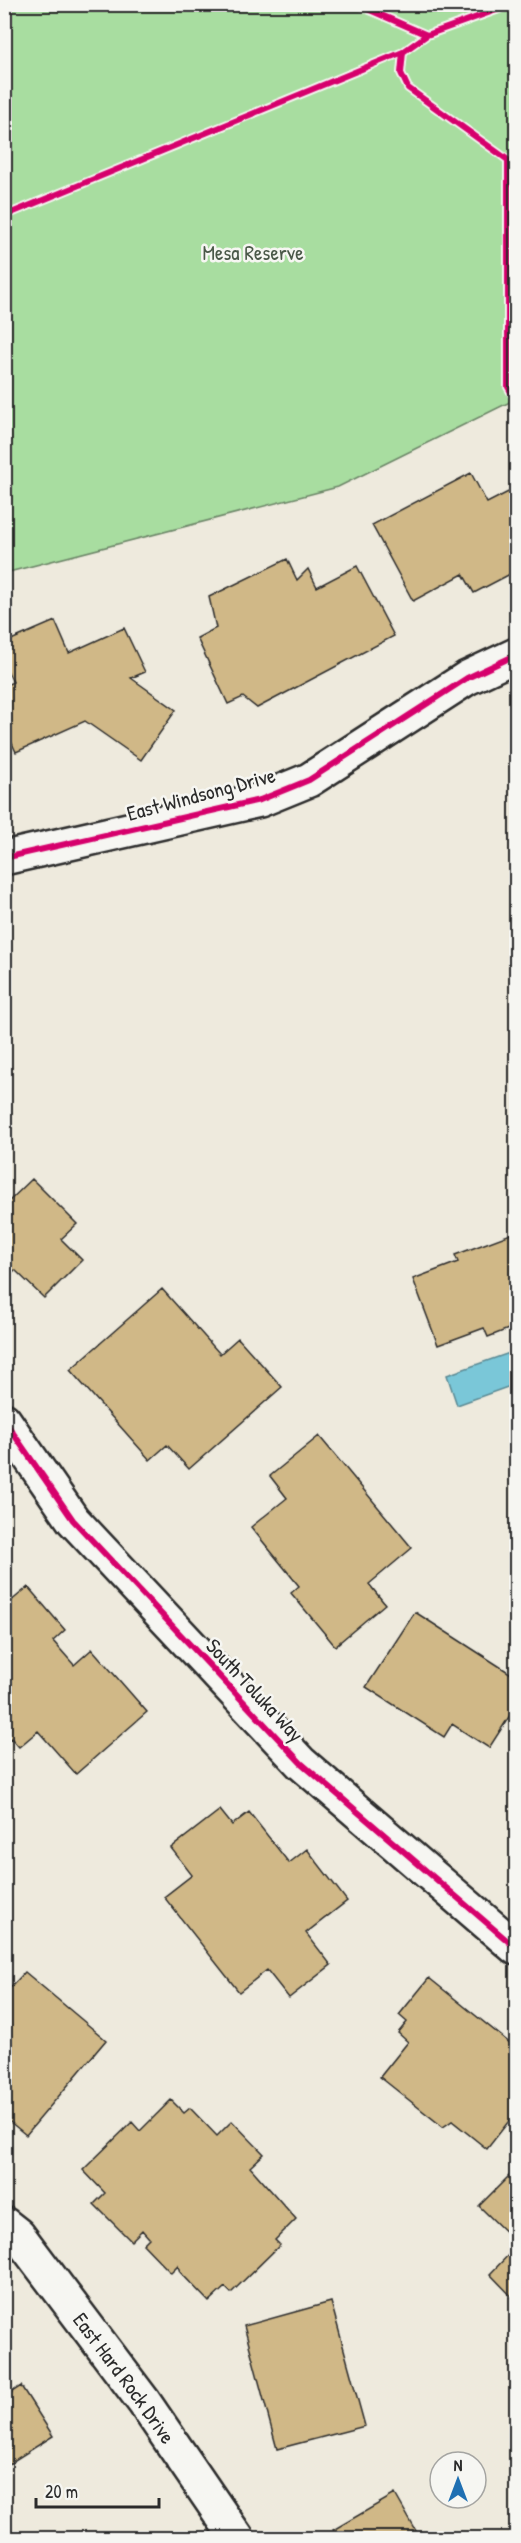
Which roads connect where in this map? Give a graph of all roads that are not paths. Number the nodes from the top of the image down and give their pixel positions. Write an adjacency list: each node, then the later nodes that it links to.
1 (516, 655): 2 (street, East Windsong Drive)
2 (4, 858)
3 (4, 1420): 4 (street, South Toluka Way)
4 (516, 1948)
5 (4, 2224): 6 (street, East Hard Rock Drive)
6 (237, 2538)

